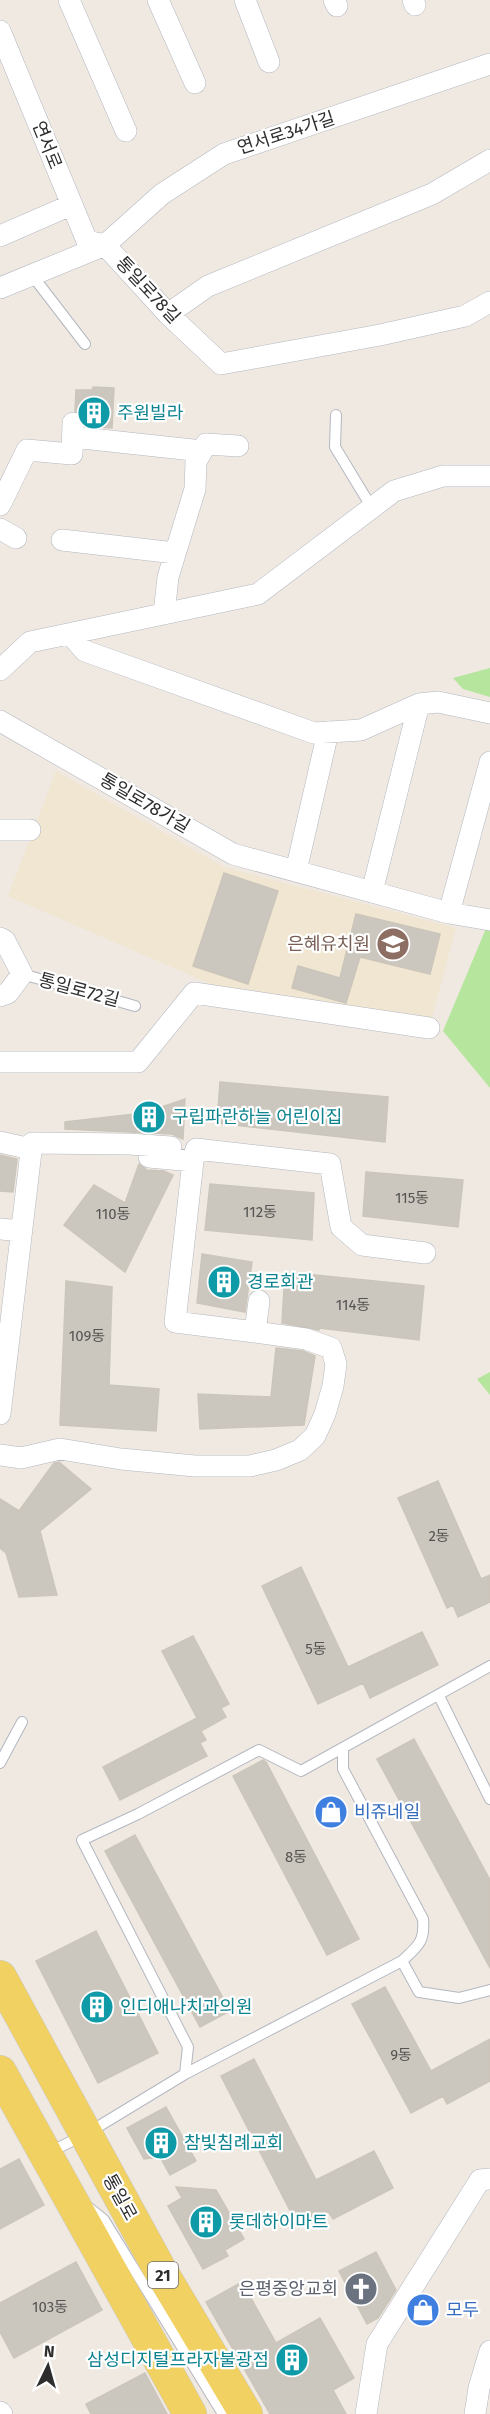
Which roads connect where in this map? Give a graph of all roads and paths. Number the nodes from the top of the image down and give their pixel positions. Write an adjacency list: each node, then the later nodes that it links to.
1 (69, 0): 8 (street)
2 (158, 0): 7 (street)
3 (245, 0): 5 (street)
4 (0, 31): 10 (street, 연서로)
5 (269, 62)
6 (490, 64): 12 (street, 연서로34가길)
7 (195, 83)
8 (126, 131)
9 (490, 160): 16 (street)
10 (71, 204): 11 (street); 12 (street, 연서로)
11 (2, 229)
12 (105, 245): 13 (street, 통일로78길); 16 (street, 통일로78길)
13 (32, 275): 14 (street, 통일로78길); 17 (lane)
14 (0, 288)
15 (490, 302): 16 (street, 통일로78길)
16 (168, 314)
17 (85, 344)
18 (336, 416): 23 (lane)
19 (237, 446): 20 (street)
20 (202, 451): 22 (street); 25 (street)
21 (490, 476): 23 (street)
22 (0, 505)
23 (372, 508): 26 (street)
24 (62, 540): 25 (street)
25 (175, 553): 26 (street)
26 (164, 614): 27 (street)
27 (70, 634): 28 (street); 32 (street)
28 (0, 670)
29 (419, 704): 30 (street); 32 (street); 37 (street)
30 (490, 713)
31 (0, 721): 36 (street, 통일로78가길)
32 (328, 732): 36 (street)
33 (490, 762): 38 (street)
34 (0, 830): 35 (street)
35 (30, 830)
36 (296, 871): 37 (street, 통일로78가길)
37 (372, 892): 38 (street, 통일로78가길)
38 (450, 913): 39 (street, 통일로78가길)
39 (490, 920)
40 (0, 938): 41 (street, 통일로72길)
41 (22, 974): 42 (street, 통일로72길); 43 (lane, 통일로72길)
42 (0, 996)
43 (135, 1006)
44 (429, 1028): 45 (street)
45 (0, 1062)
46 (0, 1142): 48 (street)
47 (171, 1147): 48 (street)
48 (31, 1149): 52 (street)
49 (144, 1157): 50 (street)
50 (193, 1161): 53 (street); 55 (street)
51 (0, 1229): 52 (street)
52 (22, 1231): 56 (street)
53 (425, 1253)
54 (259, 1301): 55 (street)
55 (255, 1332): 58 (street)
56 (3, 1355): 57 (street)
57 (0, 1414)
58 (0, 1455)
59 (490, 1666): 60 (lane)
60 (439, 1696): 62 (lane); 64 (lane)
61 (22, 1722): 63 (lane)
62 (343, 1749): 65 (lane); 69 (lane)
63 (0, 1763)
64 (490, 1799)
65 (402, 1961): 67 (lane); 69 (lane)
66 (0, 1977): 70 (main road, 통일로 / 21)
67 (490, 1990)
68 (0, 2072): 71 (main road, 21)
69 (185, 2074): 70 (lane)
70 (86, 2134): 71 (lane); 77 (main road, 통일로 / 21)
71 (44, 2155): 73 (main road, 21)
72 (490, 2179): 78 (street)
73 (62, 2187): 75 (main road, 21); 76 (lane)
74 (490, 2351): 79 (street)
75 (190, 2414)
76 (224, 2414)
77 (246, 2414)
78 (366, 2414)
79 (475, 2414)

